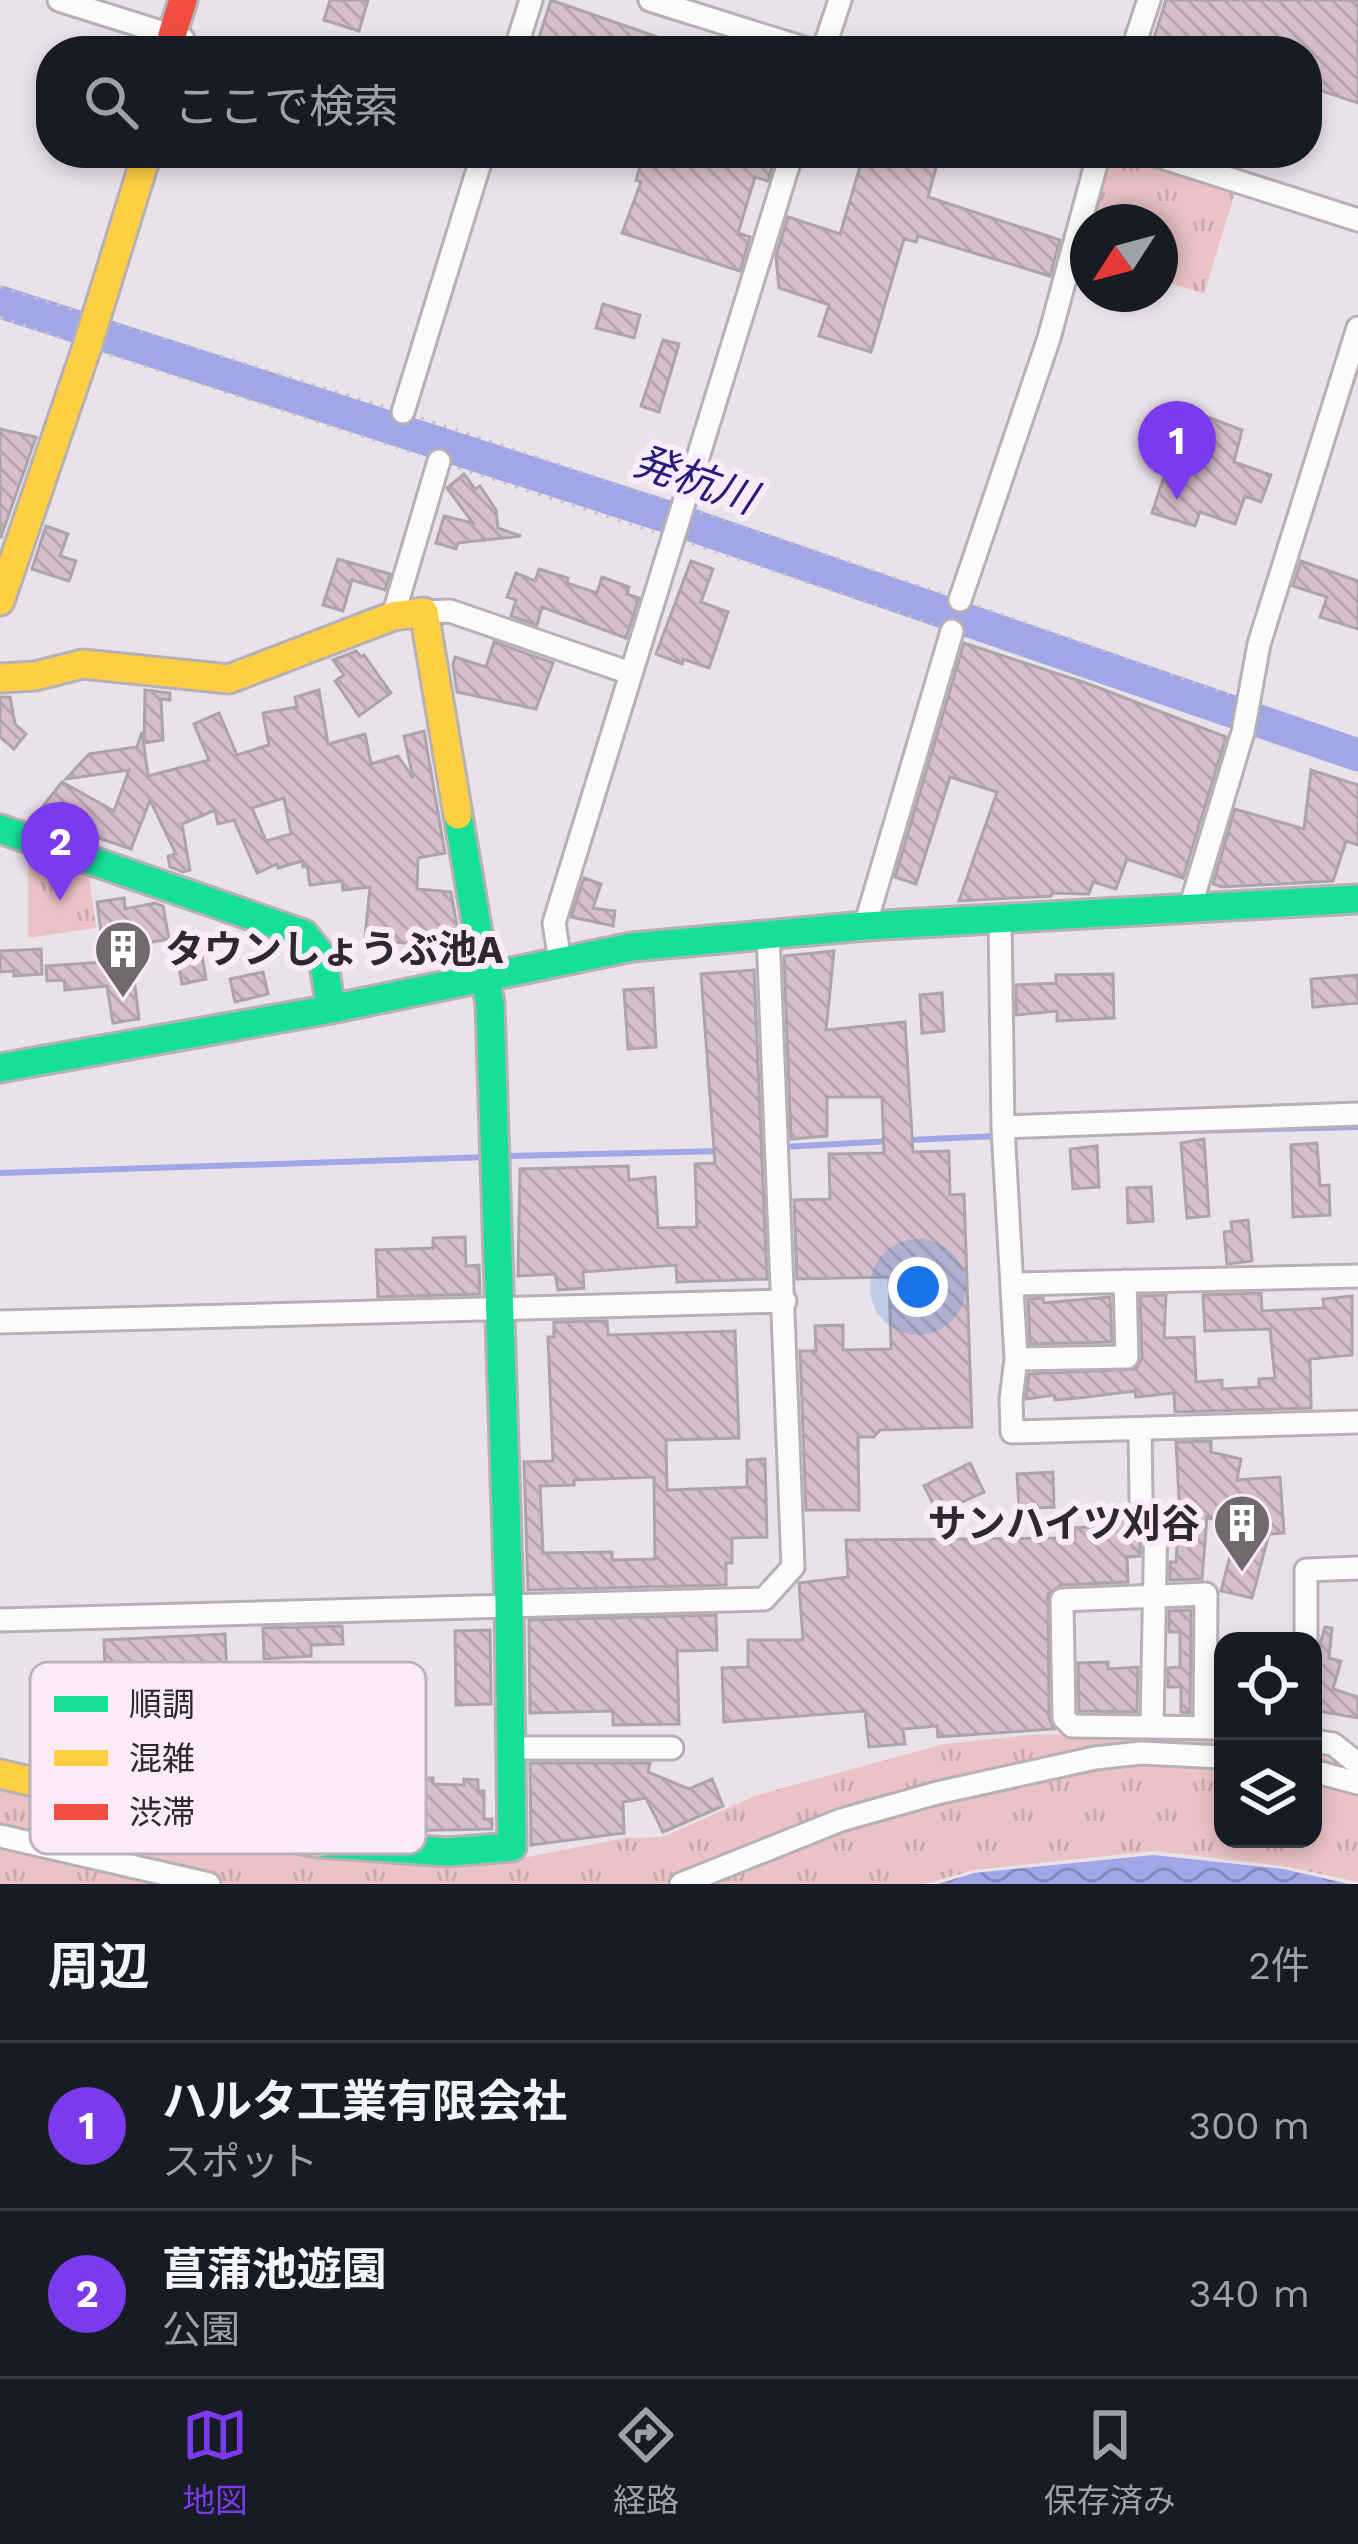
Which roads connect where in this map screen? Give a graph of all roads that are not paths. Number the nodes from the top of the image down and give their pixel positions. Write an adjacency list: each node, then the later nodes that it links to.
1 (59, 0): 7 (street)
2 (183, 0): 8 (street)
3 (531, 0): 9 (street)
4 (650, 0): 10 (street)
5 (840, 0): 11 (street)
6 (1149, 0): 12 (street)
7 (161, 36)
8 (179, 36)
9 (520, 36)
10 (765, 36)
11 (828, 36)
12 (1137, 36)
13 (142, 168): 22 (street)
14 (479, 168): 20 (street)
15 (787, 168): 28 (street)
16 (1096, 168): 23 (street)
17 (1195, 168): 18 (street)
18 (1358, 220)
19 (1358, 328): 32 (street)
20 (403, 412)
21 (440, 461): 26 (street)
22 (6, 557): 24 (street)
23 (960, 599)
24 (0, 601)
25 (424, 612): 26 (street); 28 (street); 37 (street)
26 (393, 616): 29 (street)
27 (952, 631): 34 (street)
28 (630, 673): 36 (street)
29 (0, 678)
30 (0, 829): 38 (street)
31 (1358, 899): 32 (street)
32 (1190, 908): 33 (street)
33 (1000, 919): 34 (street); 41 (street)
34 (865, 926): 35 (street)
35 (768, 933): 36 (street); 45 (street)
36 (560, 961): 37 (street)
37 (485, 978): 38 (street); 46 (street)
38 (331, 1009): 39 (street)
39 (0, 1068)
40 (1358, 1114): 41 (street)
41 (1004, 1133): 44 (street)
42 (1358, 1276): 43 (street)
43 (1125, 1281): 44 (street); 48 (street)
44 (1014, 1284): 48 (street)
45 (785, 1301): 46 (street); 53 (street)
46 (500, 1307): 47 (street); 53 (street)
47 (0, 1322)
48 (1016, 1358): 50 (street)
49 (1358, 1422): 50 (street)
50 (1140, 1430): 52 (street)
51 (1358, 1568): 55 (street)
52 (1154, 1594): 56 (street); 56 (street); 57 (street)
53 (509, 1604): 54 (street); 59 (street)
54 (0, 1620)
55 (1306, 1632)
56 (1152, 1726): 57 (street)
57 (1214, 1727)
58 (1323, 1743): 61 (street); 63 (street)
59 (510, 1748): 60 (street); 70 (street)
60 (672, 1748)
61 (1358, 1750)
62 (1214, 1757): 73 (street)
63 (1358, 1764)
64 (0, 1774): 66 (street)
65 (1322, 1774): 67 (street)
66 (30, 1781)
67 (1358, 1783)
68 (0, 1836): 69 (street)
69 (30, 1843)
70 (426, 1850)
71 (78, 1854): 72 (street)
72 (209, 1884)
73 (682, 1884)

